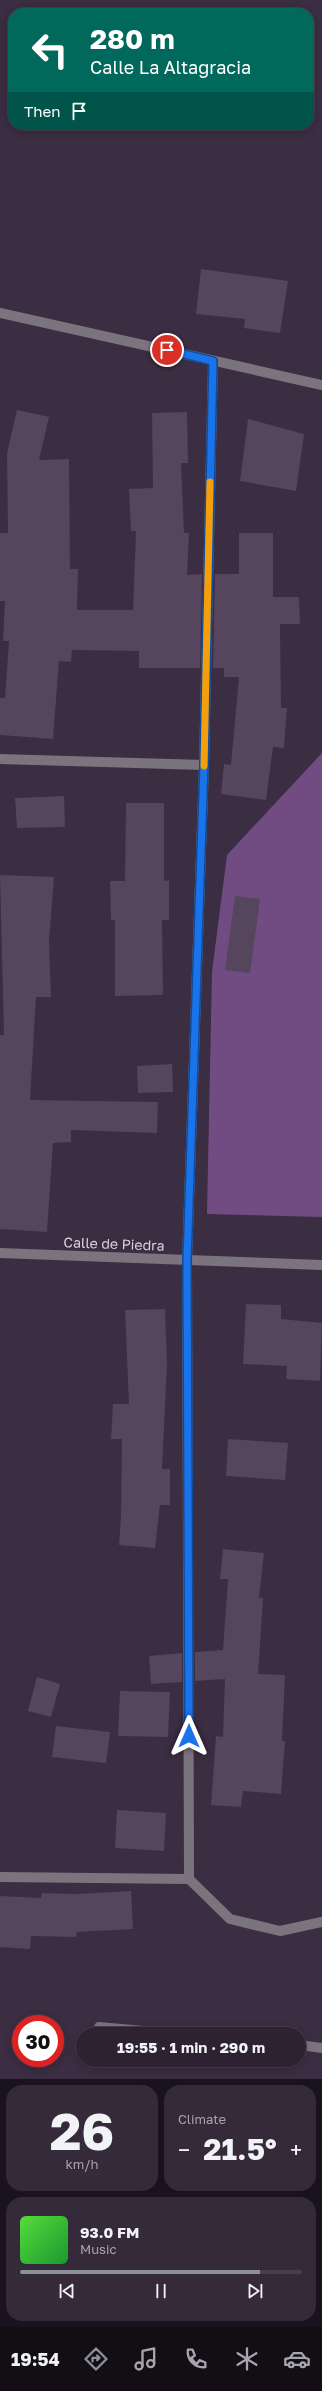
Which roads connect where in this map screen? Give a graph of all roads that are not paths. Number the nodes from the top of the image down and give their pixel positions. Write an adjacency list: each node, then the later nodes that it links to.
1 (0, 313): 2 (street)
2 (213, 361): 3 (street); 5 (street)
3 (322, 385)
4 (0, 759): 5 (street)
5 (204, 765): 7 (street)
6 (0, 1253): 7 (street, Calle de Piedra)
7 (187, 1261): 8 (street, Calle de Piedra); 10 (street)
8 (322, 1265)
9 (0, 1877): 10 (street)
10 (189, 1879): 11 (street)
11 (322, 1922)
12 (306, 2046): 13 (street)
13 (322, 2048)

